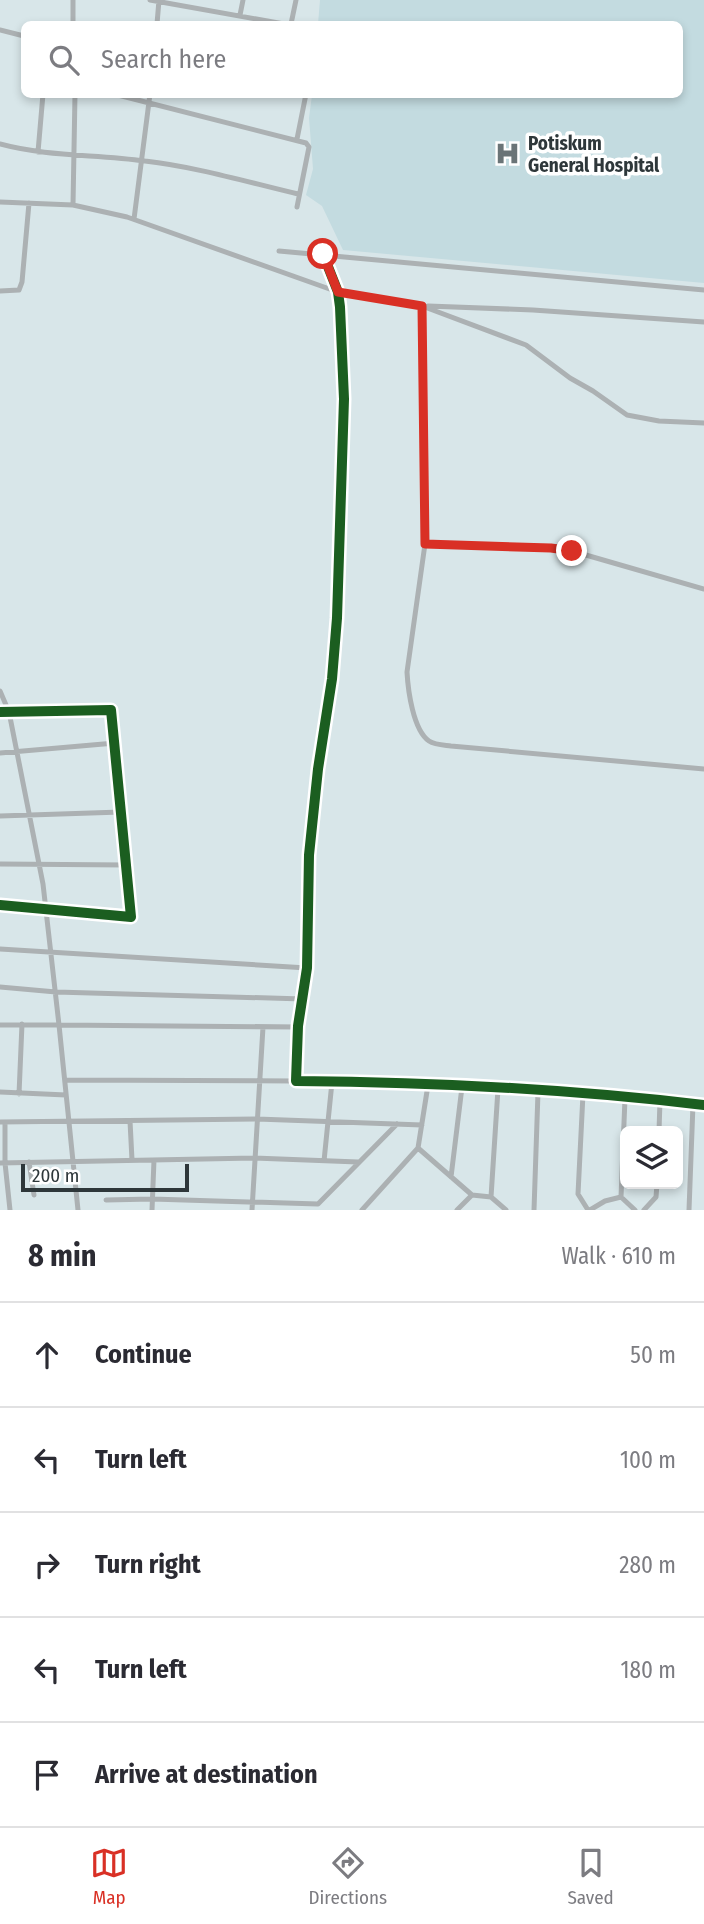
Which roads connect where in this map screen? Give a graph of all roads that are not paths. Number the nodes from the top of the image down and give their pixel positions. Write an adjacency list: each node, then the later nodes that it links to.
1 (73, 0): 9 (street)
2 (150, 0): 6 (street)
3 (201, 0): 7 (street)
4 (243, 0): 8 (street)
5 (296, 0): 12 (street)
6 (159, 1): 7 (street); 10 (street)
7 (200, 9): 8 (street)
8 (240, 15): 11 (street)
9 (73, 21)
10 (157, 21)
11 (270, 21)
12 (292, 21)
13 (0, 30): 14 (street)
14 (21, 35)
15 (43, 98): 23 (street)
16 (75, 98): 24 (street)
17 (132, 98): 20 (street)
18 (150, 98): 20 (street)
19 (305, 98): 21 (street)
20 (149, 102): 21 (street); 25 (street)
21 (297, 139): 26 (street)
22 (0, 144): 23 (street)
23 (38, 152): 24 (street)
24 (72, 156): 25 (street); 29 (street)
25 (140, 160): 26 (street); 31 (street)
26 (298, 194): 30 (street)
27 (0, 202): 28 (street)
28 (29, 203): 29 (street); 35 (street)
29 (72, 205): 31 (street)
30 (297, 206)
31 (134, 219): 36 (street)
32 (279, 251): 33 (street)
33 (323, 254): 34 (street); 36 (street)
34 (704, 290)
35 (0, 291)
36 (338, 292): 37 (street); 59 (street)
37 (422, 306): 38 (street); 39 (street); 40 (street)
38 (704, 322)
39 (704, 423)
40 (425, 544): 41 (street); 48 (street)
41 (704, 589)
42 (0, 691): 44 (street)
43 (0, 712): 44 (street)
44 (9, 712): 45 (street); 46 (street)
45 (115, 743): 46 (street); 49 (street)
46 (17, 752): 47 (street); 50 (street)
47 (0, 753)
48 (704, 769)
49 (121, 812): 50 (street); 54 (street)
50 (30, 815): 51 (street); 53 (street)
51 (0, 816)
52 (0, 864): 53 (street)
53 (39, 864): 54 (street); 56 (street)
54 (127, 865): 56 (street)
55 (0, 905): 56 (street)
56 (47, 908): 58 (street)
57 (0, 949): 58 (street)
58 (51, 952): 59 (street); 61 (street)
59 (307, 968): 62 (street)
60 (0, 987): 61 (street)
61 (56, 992): 62 (street); 65 (street)
62 (303, 999): 67 (street)
63 (0, 1024): 64 (street)
64 (22, 1024): 65 (street); 77 (street)
65 (59, 1024): 66 (street); 68 (street)
66 (263, 1027): 67 (street); 69 (street)
67 (299, 1027): 70 (street)
68 (65, 1080): 69 (street); 79 (street)
69 (259, 1081): 70 (street); 84 (street)
70 (296, 1081): 71 (street)
71 (332, 1082): 72 (street); 86 (street)
72 (428, 1085): 73 (street); 90 (street)
73 (462, 1087): 74 (street); 101 (street)
74 (498, 1089): 76 (street); 105 (street)
75 (0, 1092): 77 (street)
76 (538, 1092): 78 (street); 117 (street)
77 (19, 1094): 79 (street)
78 (583, 1094): 80 (street); 118 (street)
79 (66, 1096): 88 (street)
80 (625, 1097): 81 (street); 106 (street)
81 (660, 1101): 82 (street); 91 (street)
82 (692, 1104): 83 (street); 121 (street)
83 (704, 1105)
84 (257, 1119): 85 (street); 86 (street); 93 (street)
85 (130, 1121): 88 (street); 94 (street)
86 (328, 1121): 89 (street); 97 (street)
87 (2, 1122): 88 (street); 100 (street)
88 (69, 1122): 96 (street)
89 (397, 1124): 90 (street); 99 (street)
90 (422, 1125): 92 (street)
91 (659, 1126)
92 (418, 1148): 101 (street); 114 (street)
93 (254, 1158): 95 (street); 97 (street); 109 (street)
94 (132, 1160): 95 (street); 96 (street)
95 (154, 1160): 107 (street)
96 (72, 1161): 98 (street); 111 (street)
97 (324, 1161): 99 (street)
98 (29, 1162): 100 (street); 103 (street)
99 (358, 1162): 109 (street)
100 (2, 1163): 110 (street)
101 (451, 1177): 104 (street)
102 (657, 1189): 120 (street)
103 (34, 1195)
104 (472, 1195): 105 (street); 115 (street)
105 (491, 1197): 116 (street)
106 (621, 1197): 118 (street); 119 (street)
107 (152, 1199): 108 (street); 109 (street); 112 (street)
108 (106, 1200)
109 (253, 1202): 113 (street)
110 (10, 1210)
111 (78, 1210)
112 (152, 1210)
113 (252, 1210)
114 (362, 1210)
115 (457, 1210)
116 (506, 1210)
117 (534, 1210)
118 (589, 1210)
119 (635, 1210)
120 (644, 1210)
121 (689, 1210)

